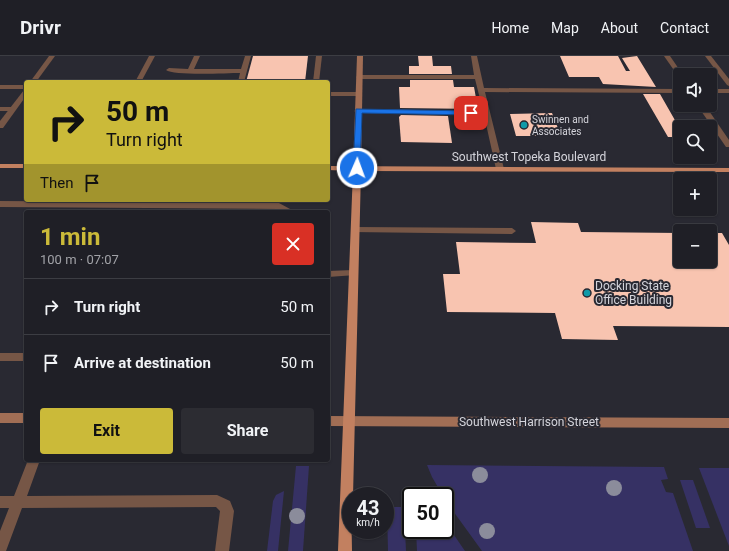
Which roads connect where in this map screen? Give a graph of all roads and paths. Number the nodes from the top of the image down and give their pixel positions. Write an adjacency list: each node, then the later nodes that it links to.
1 (52, 56): 16 (street)
2 (152, 56): 17 (street)
3 (197, 56): 12 (street)
4 (248, 56): 13 (street)
5 (319, 56): 19 (street)
6 (360, 56): 14 (main road)
7 (474, 56): 15 (street)
8 (667, 56): 10 (street)
9 (708, 56): 20 (street)
10 (675, 68)
11 (169, 70): 12 (street)
12 (190, 71): 13 (street)
13 (244, 71): 18 (street)
14 (360, 76): 15 (street); 29 (main road)
15 (478, 76): 23 (street)
16 (34, 80)
17 (139, 80)
18 (242, 80)
19 (316, 80)
20 (729, 84)
21 (0, 87): 22 (street)
22 (24, 87)
23 (481, 90): 24 (street); 34 (street)
24 (673, 91)
25 (717, 91): 26 (street)
26 (729, 91)
27 (24, 94): 31 (street)
28 (330, 94): 29 (street)
29 (359, 94): 32 (main road)
30 (0, 109): 31 (street)
31 (12, 109): 35 (street)
32 (358, 110): 34 (street); 40 (main road)
33 (706, 112): 36 (street)
34 (486, 113): 41 (street)
35 (0, 126)
36 (729, 146)
37 (0, 166): 38 (main road)
38 (24, 166)
39 (330, 168): 40 (main road, Southwest Topeka Boulevard)
40 (357, 168): 41 (main road, Southwest Topeka Boulevard); 45 (main road)
41 (500, 169): 42 (main road, Southwest Topeka Boulevard)
42 (729, 170)
43 (0, 204): 44 (street)
44 (286, 210)
45 (355, 230): 46 (street); 47 (main road)
46 (512, 231)
47 (353, 273): 48 (street); 54 (main road)
48 (330, 274)
49 (0, 357): 50 (street)
50 (24, 357)
51 (0, 418): 52 (main road)
52 (24, 418)
53 (330, 421): 54 (main road, Southwest Harrison Street)
54 (349, 421): 55 (main road, Southwest Harrison Street); 61 (main road)
55 (729, 423)
56 (33, 462): 58 (street)
57 (0, 502): 58 (street)
58 (18, 502): 59 (street); 60 (street)
59 (0, 548)
60 (222, 551)
61 (345, 551)

